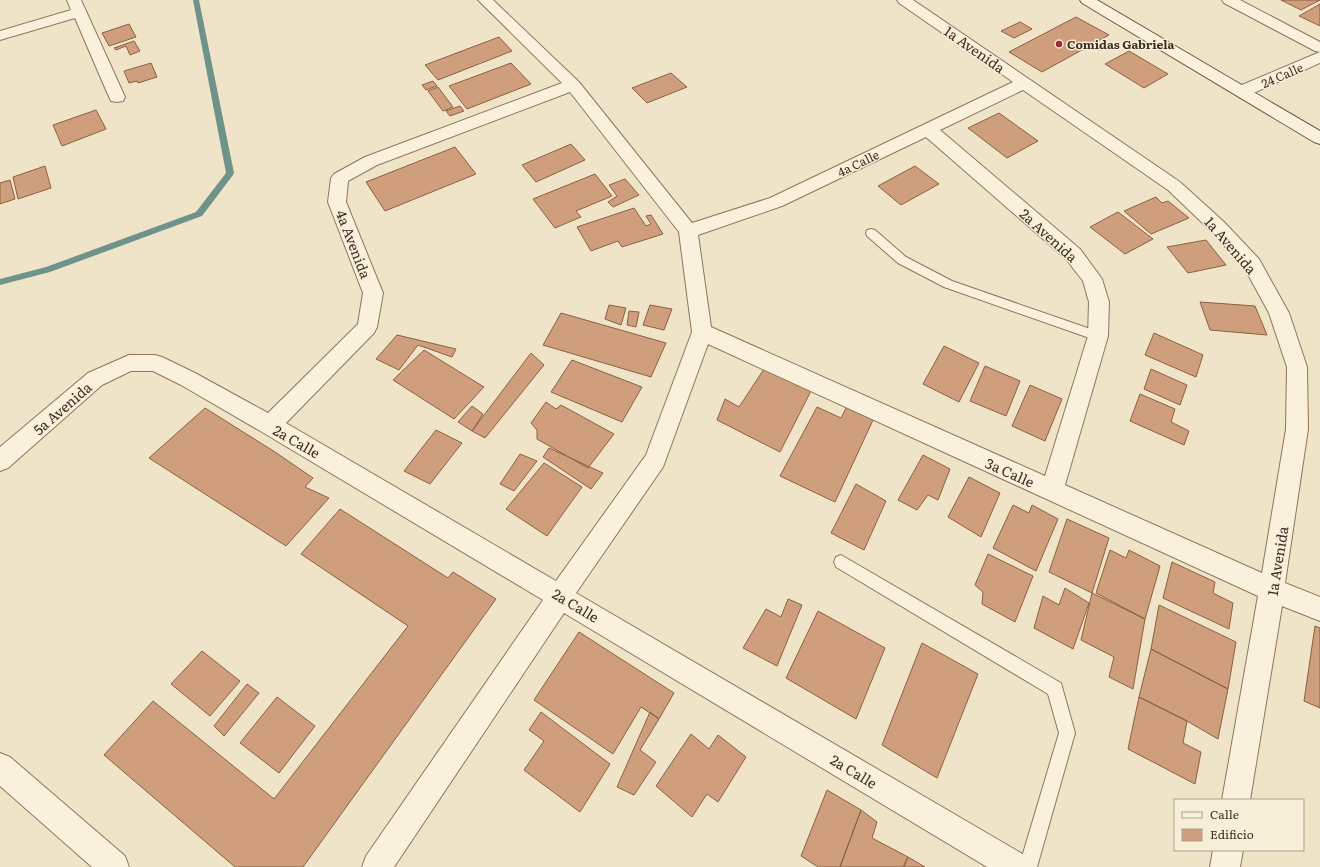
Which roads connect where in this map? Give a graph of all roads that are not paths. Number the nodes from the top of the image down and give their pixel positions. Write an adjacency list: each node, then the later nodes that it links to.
1 (485, 0): 10 (street)
2 (904, 0): 9 (street, 1a Avenida)
3 (1088, 0): 11 (street)
4 (1229, 0): 7 (street)
5 (77, 6): 6 (street); 12 (street)
6 (0, 36)
7 (1320, 48)
8 (1320, 57): 11 (street, 24 Calle)
9 (1024, 83): 13 (street, 4a Calle); 24 (street, 1a Avenida)
10 (573, 85): 15 (street); 20 (street, 4a Avenida)
11 (1243, 92): 14 (street)
12 (117, 97)
13 (928, 129): 15 (street, 4a Calle); 18 (street, 2a Avenida)
14 (1320, 138)
15 (688, 231): 17 (street)
16 (871, 233): 18 (lane)
17 (702, 332): 22 (street, 3a Calle); 25 (street)
18 (1098, 336): 22 (street, 2a Avenida)
19 (130, 364): 20 (street, 2a Calle); 21 (street, 5a Avenida)
20 (270, 425): 25 (street, 2a Calle)
21 (0, 461)
22 (1052, 491): 24 (street, 3a Calle)
23 (841, 562): 33 (lane)
24 (1272, 590): 26 (street, 3a Calle); 28 (street, 1a Avenida)
25 (560, 596): 31 (street); 32 (street, 2a Calle)
26 (1320, 609)
27 (0, 767): 30 (street)
28 (1236, 799)
29 (1228, 851): 34 (street)
30 (114, 867)
31 (377, 867)
32 (1015, 867)
33 (1028, 867)
34 (1225, 867)

